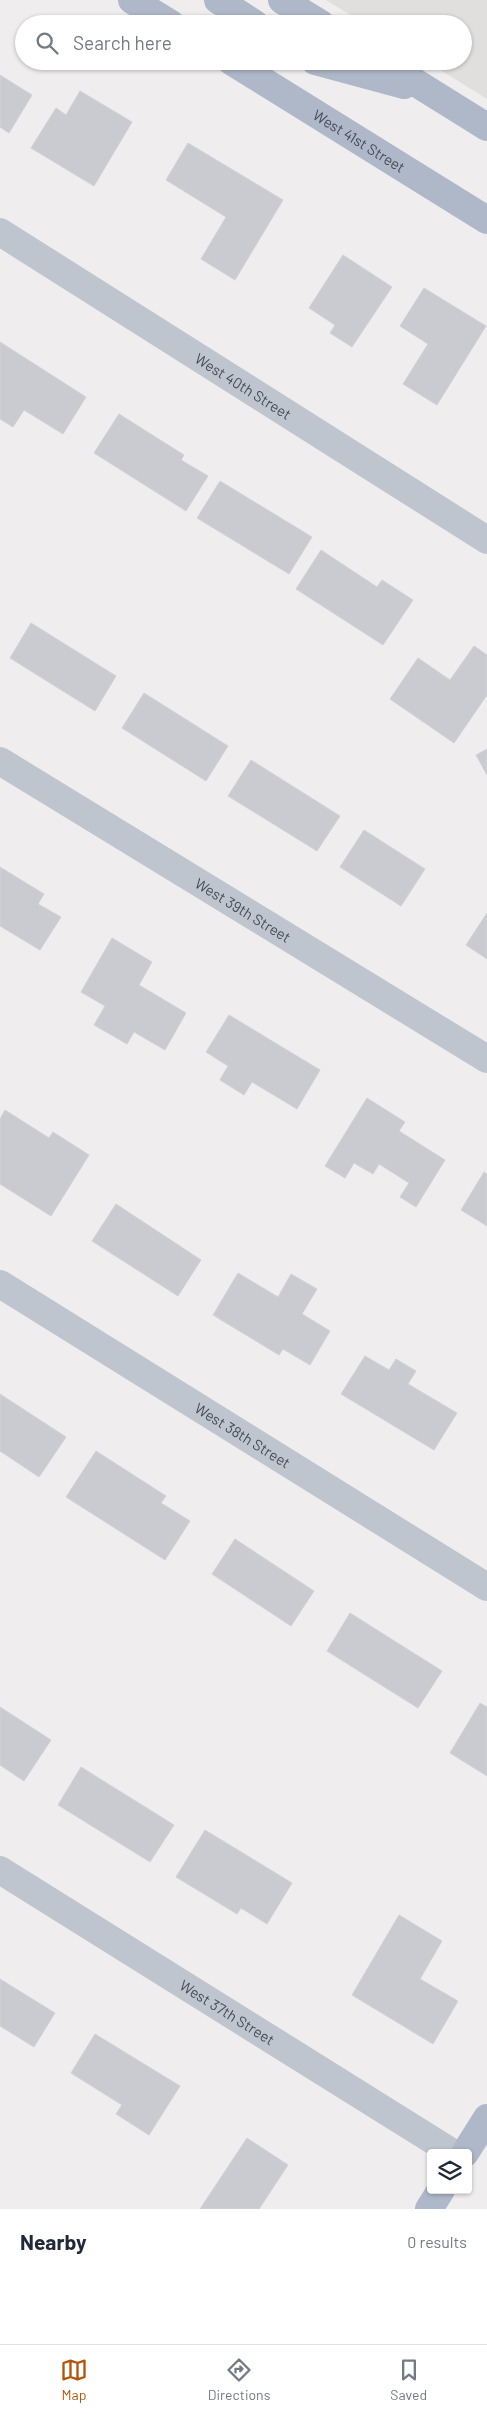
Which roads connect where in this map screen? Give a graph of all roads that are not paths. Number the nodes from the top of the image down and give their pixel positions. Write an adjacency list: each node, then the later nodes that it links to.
1 (132, 0): 4 (main road)
2 (218, 0): 5 (main road)
3 (282, 0): 6 (main road)
4 (156, 15)
5 (242, 15)
6 (306, 15)
7 (245, 70): 12 (main road, West 41st Street)
8 (350, 70): 10 (main road)
9 (396, 70): 10 (main road)
10 (430, 91): 11 (main road)
11 (487, 127)
12 (487, 220)
13 (0, 232): 14 (street, West 40th Street)
14 (487, 540)
15 (0, 761): 16 (street, West 39th Street)
16 (487, 1059)
17 (0, 1284): 18 (street, West 38th Street)
18 (487, 1588)
19 (0, 1870): 21 (street, West 37th Street)
20 (487, 2118): 22 (main road)
21 (447, 2149)
22 (468, 2149)
23 (438, 2194): 24 (main road)
24 (429, 2209)

